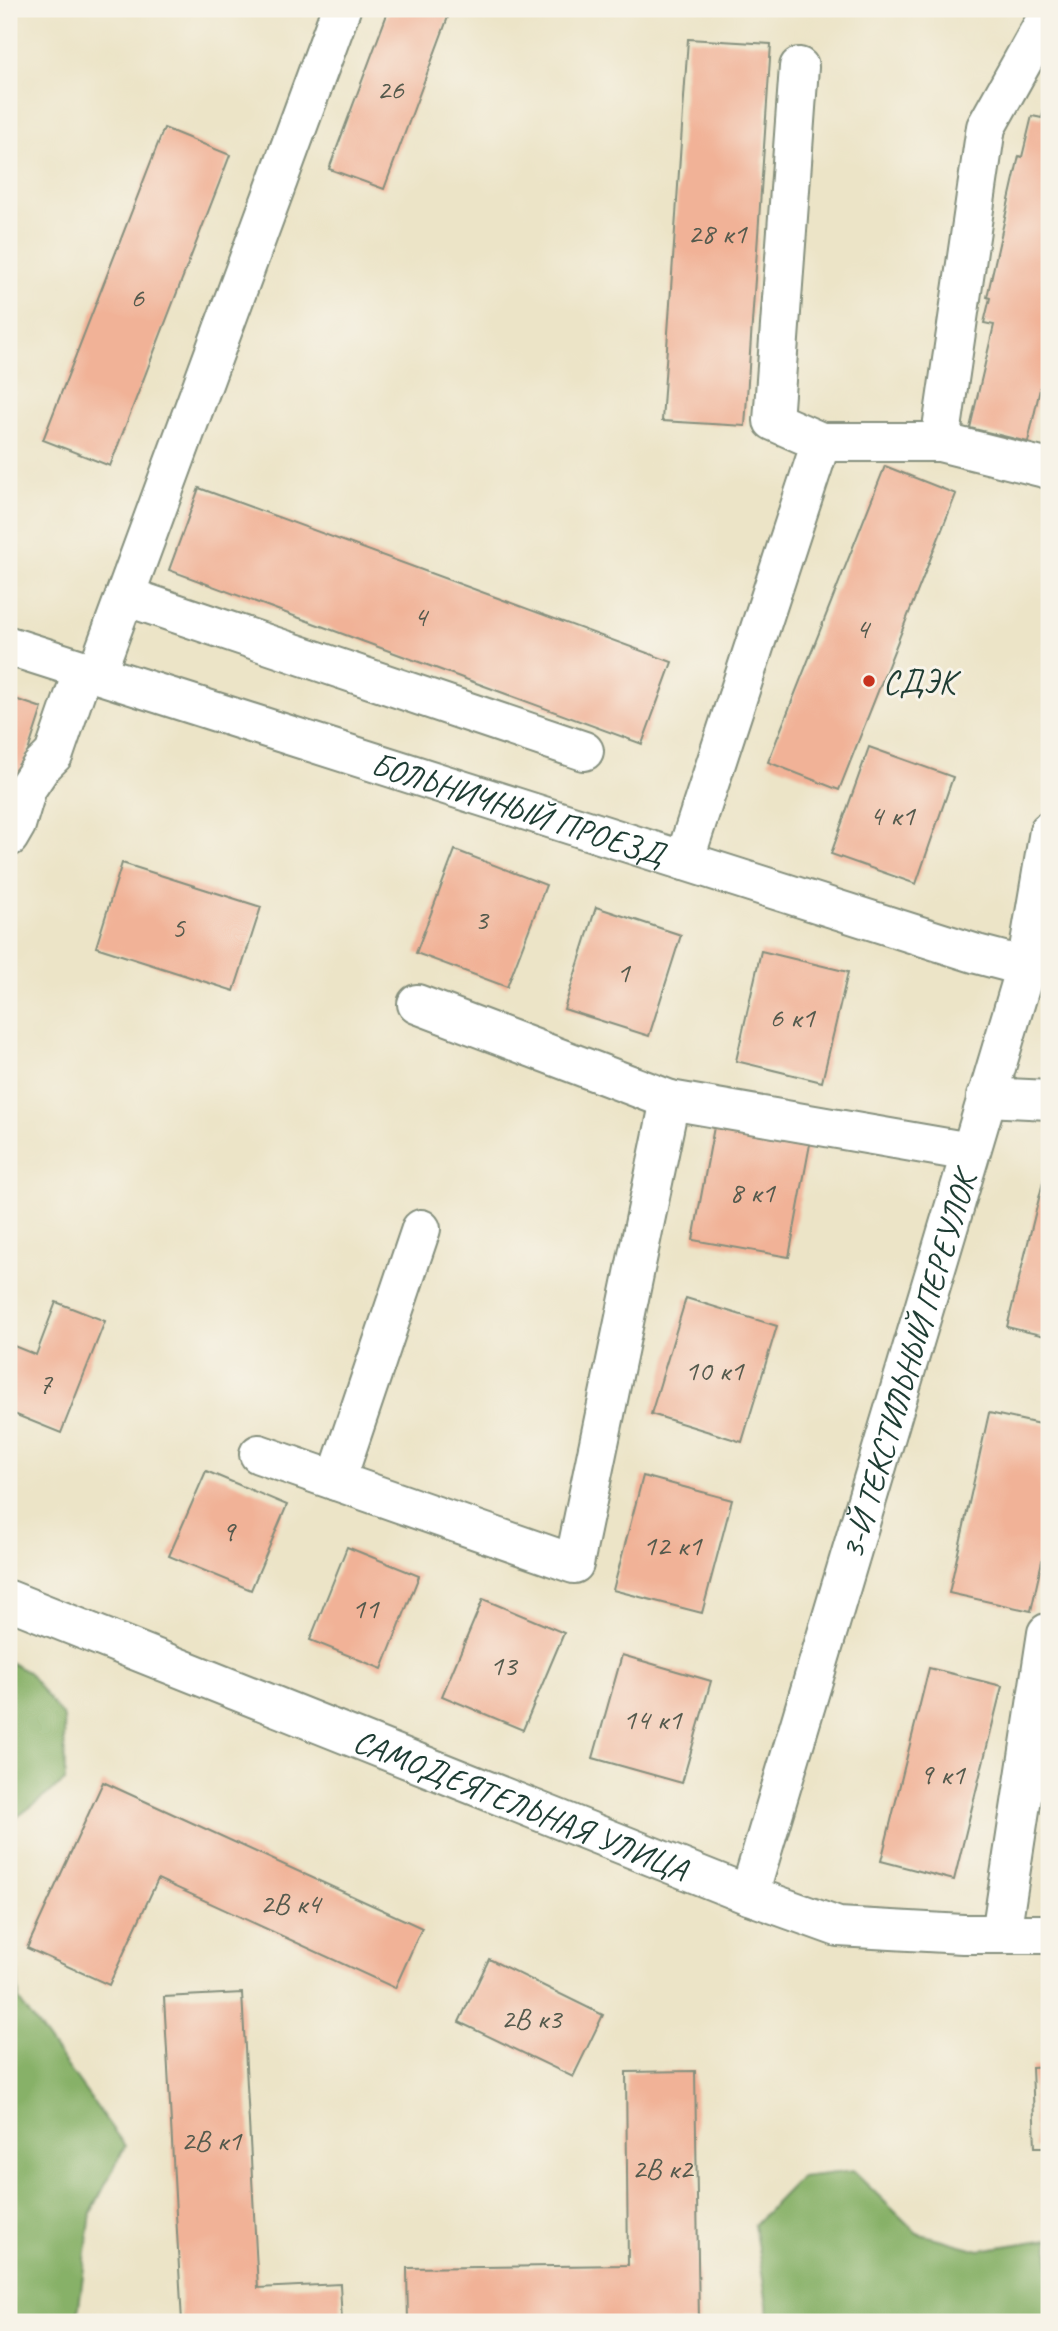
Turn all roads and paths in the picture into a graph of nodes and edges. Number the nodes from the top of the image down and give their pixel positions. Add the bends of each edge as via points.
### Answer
1 (341, 9) edge
2 (1049, 15) edge
3 (799, 67) dead end
4 (821, 442) junction
5 (940, 442) junction
6 (1049, 469) edge
7 (125, 596) junction
8 (9, 646) edge
9 (90, 672) junction
10 (584, 751) dead end
11 (1049, 831) edge
12 (9, 837) edge
13 (684, 862) junction
14 (1026, 967) junction
15 (417, 1004) dead end
16 (986, 1097) junction
17 (670, 1100) junction
18 (1049, 1100) edge
19 (970, 1152) junction
20 (421, 1229) dead end
21 (259, 1454) dead end
22 (336, 1481) junction
23 (9, 1600) edge
24 (1048, 1628) edge
25 (749, 1895) junction
26 (1001, 1934) junction
27 (1049, 1934) edge

1 - 7 street
2 - 5 street via 986,127
3 - 4 street via 773,421
4 - 5 street
4 - 13 street
5 - 6 street
7 - 9 street
7 - 10 street
8 - 9 street, БОЛЬНИЧНЫЙ ПРОЕЗД
9 - 12 street via 54,754 27,788
9 - 13 street, БОЛЬНИЧНЫЙ ПРОЕЗД
11 - 14 street, 3-Й ТЕКСТИЛЬНЫЙ ПЕРЕУЛОК
13 - 14 street, БОЛЬНИЧНЫЙ ПРОЕЗД
14 - 16 street, 3-Й ТЕКСТИЛЬНЫЙ ПЕРЕУЛОК
15 - 17 street
16 - 18 street
16 - 19 street, 3-Й ТЕКСТИЛЬНЫЙ ПЕРЕУЛОК
17 - 19 street
17 - 22 street via 574,1564
19 - 25 street, 3-Й ТЕКСТИЛЬНЫЙ ПЕРЕУЛОК
20 - 22 street
21 - 22 street
23 - 25 street, САМОДЕЯТЕЛЬНАЯ УЛИЦА
24 - 26 street
25 - 26 street, САМОДЕЯТЕЛЬНАЯ УЛИЦА via 838,1927
26 - 27 street, САМОДЕЯТЕЛЬНАЯ УЛИЦА

